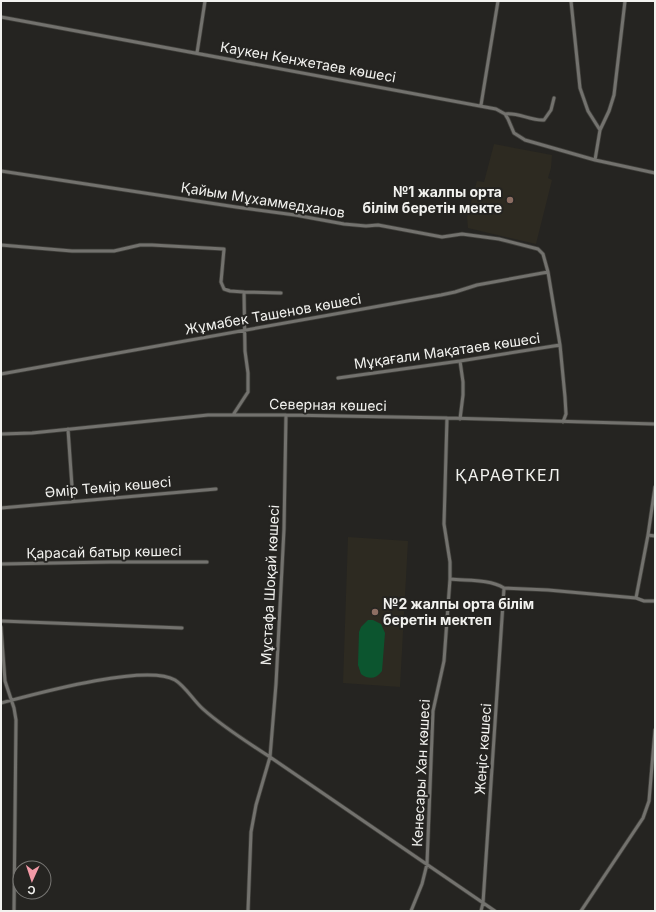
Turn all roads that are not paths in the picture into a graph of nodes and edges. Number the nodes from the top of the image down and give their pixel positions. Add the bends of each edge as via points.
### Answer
1 (205, 1) edge
2 (498, 1) edge
3 (571, 1) edge
4 (626, 1) edge
5 (1, 17) edge
6 (197, 53) junction
7 (554, 98) dead end
8 (481, 106) junction
9 (505, 114) junction
10 (600, 130) junction
11 (595, 160) junction
12 (1, 171) edge
13 (655, 172) edge
14 (1, 245) edge
15 (548, 272) junction
16 (244, 292) junction
17 (281, 293) dead end
18 (245, 330) junction
19 (560, 345) junction
20 (460, 361) junction
21 (1, 374) edge
22 (338, 378) dead end
23 (232, 415) junction
24 (286, 415) junction
25 (447, 418) junction
26 (460, 419) junction
27 (563, 422) junction
28 (655, 424) edge
29 (68, 429) junction
30 (1, 434) edge
31 (655, 487) edge
32 (216, 489) dead end
33 (73, 501) junction
34 (1, 508) edge
35 (648, 535) junction
36 (655, 536) edge
37 (207, 562) dead end
38 (1, 564) edge
39 (450, 579) junction
40 (504, 588) junction
41 (636, 598) junction
42 (655, 600) edge
43 (1, 621) edge
44 (1, 627) edge
45 (182, 628) dead end
46 (11, 700) junction
47 (1, 703) edge
48 (655, 730) edge
49 (270, 757) junction
50 (427, 864) junction
51 (483, 903) junction
52 (14, 911) edge
53 (248, 911) edge
54 (411, 911) edge
55 (481, 911) edge
56 (495, 911) edge
57 (581, 911) edge

1 - 6 street
2 - 8 street
3 - 10 street via 580,88 588,111
4 - 10 street via 614,95
5 - 6 street, Каукен Кенжетаев көшесі
6 - 8 street, Каукен Кенжетаев көшесі
7 - 9 street, Каукен Кенжетаев көшесі via 551,110 544,120
8 - 9 street, Каукен Кенжетаев көшесі
9 - 11 street via 514,133 525,140
10 - 11 street
11 - 13 street
12 - 15 street, Қайым Мұхаммедханов via 344,224 378,225 442,237 462,234 499,239 538,250 543,254
14 - 16 street via 72,252 114,251 146,245 224,249 221,282 224,289
15 - 18 street, Жұмабек Ташенов көшесі via 477,285 441,295
15 - 19 street
16 - 17 street
16 - 18 street
18 - 21 street, Жұмабек Ташенов көшесі
18 - 23 street via 248,392
19 - 20 street, Мұқағали Мақатаев көшесі
19 - 27 street via 566,414
20 - 22 street, Мұқағали Мақатаев көшесі
20 - 26 street via 463,389
23 - 24 street, Северная көшесі
23 - 29 street, Северная көшесі via 208,415
24 - 25 street, Северная көшесі
24 - 49 street, Мұстафа Шоқай көшесі via 284,529
25 - 26 street, Северная көшесі
25 - 39 street, Кенесары Хан көшесі via 444,524
26 - 27 street, Северная көшесі
27 - 28 street, Северная көшесі
29 - 30 street, Северная көшесі
29 - 33 street
31 - 35 street
32 - 33 street, Әмір Темір көшесі
33 - 34 street, Әмір Темір көшесі
35 - 36 street
35 - 41 street
37 - 38 street, Қарасай батыр көшесі
39 - 40 street via 491,583
39 - 50 street, Кенесары Хан көшесі via 444,661 433,711
40 - 41 street
40 - 51 street, Жеңіс көшесі
41 - 42 street via 644,601
43 - 45 street
44 - 46 street via 5,681
46 - 47 street
46 - 49 street via 85,682 125,676 168,677 176,681 202,708
46 - 52 street via 16,720
48 - 57 street via 649,801 643,818
49 - 50 street
49 - 53 street, Мұстафа Шоқай көшесі via 256,805 252,832
50 - 51 street
50 - 54 street, Кенесары Хан көшесі
51 - 55 street, Жеңіс көшесі
51 - 56 street

